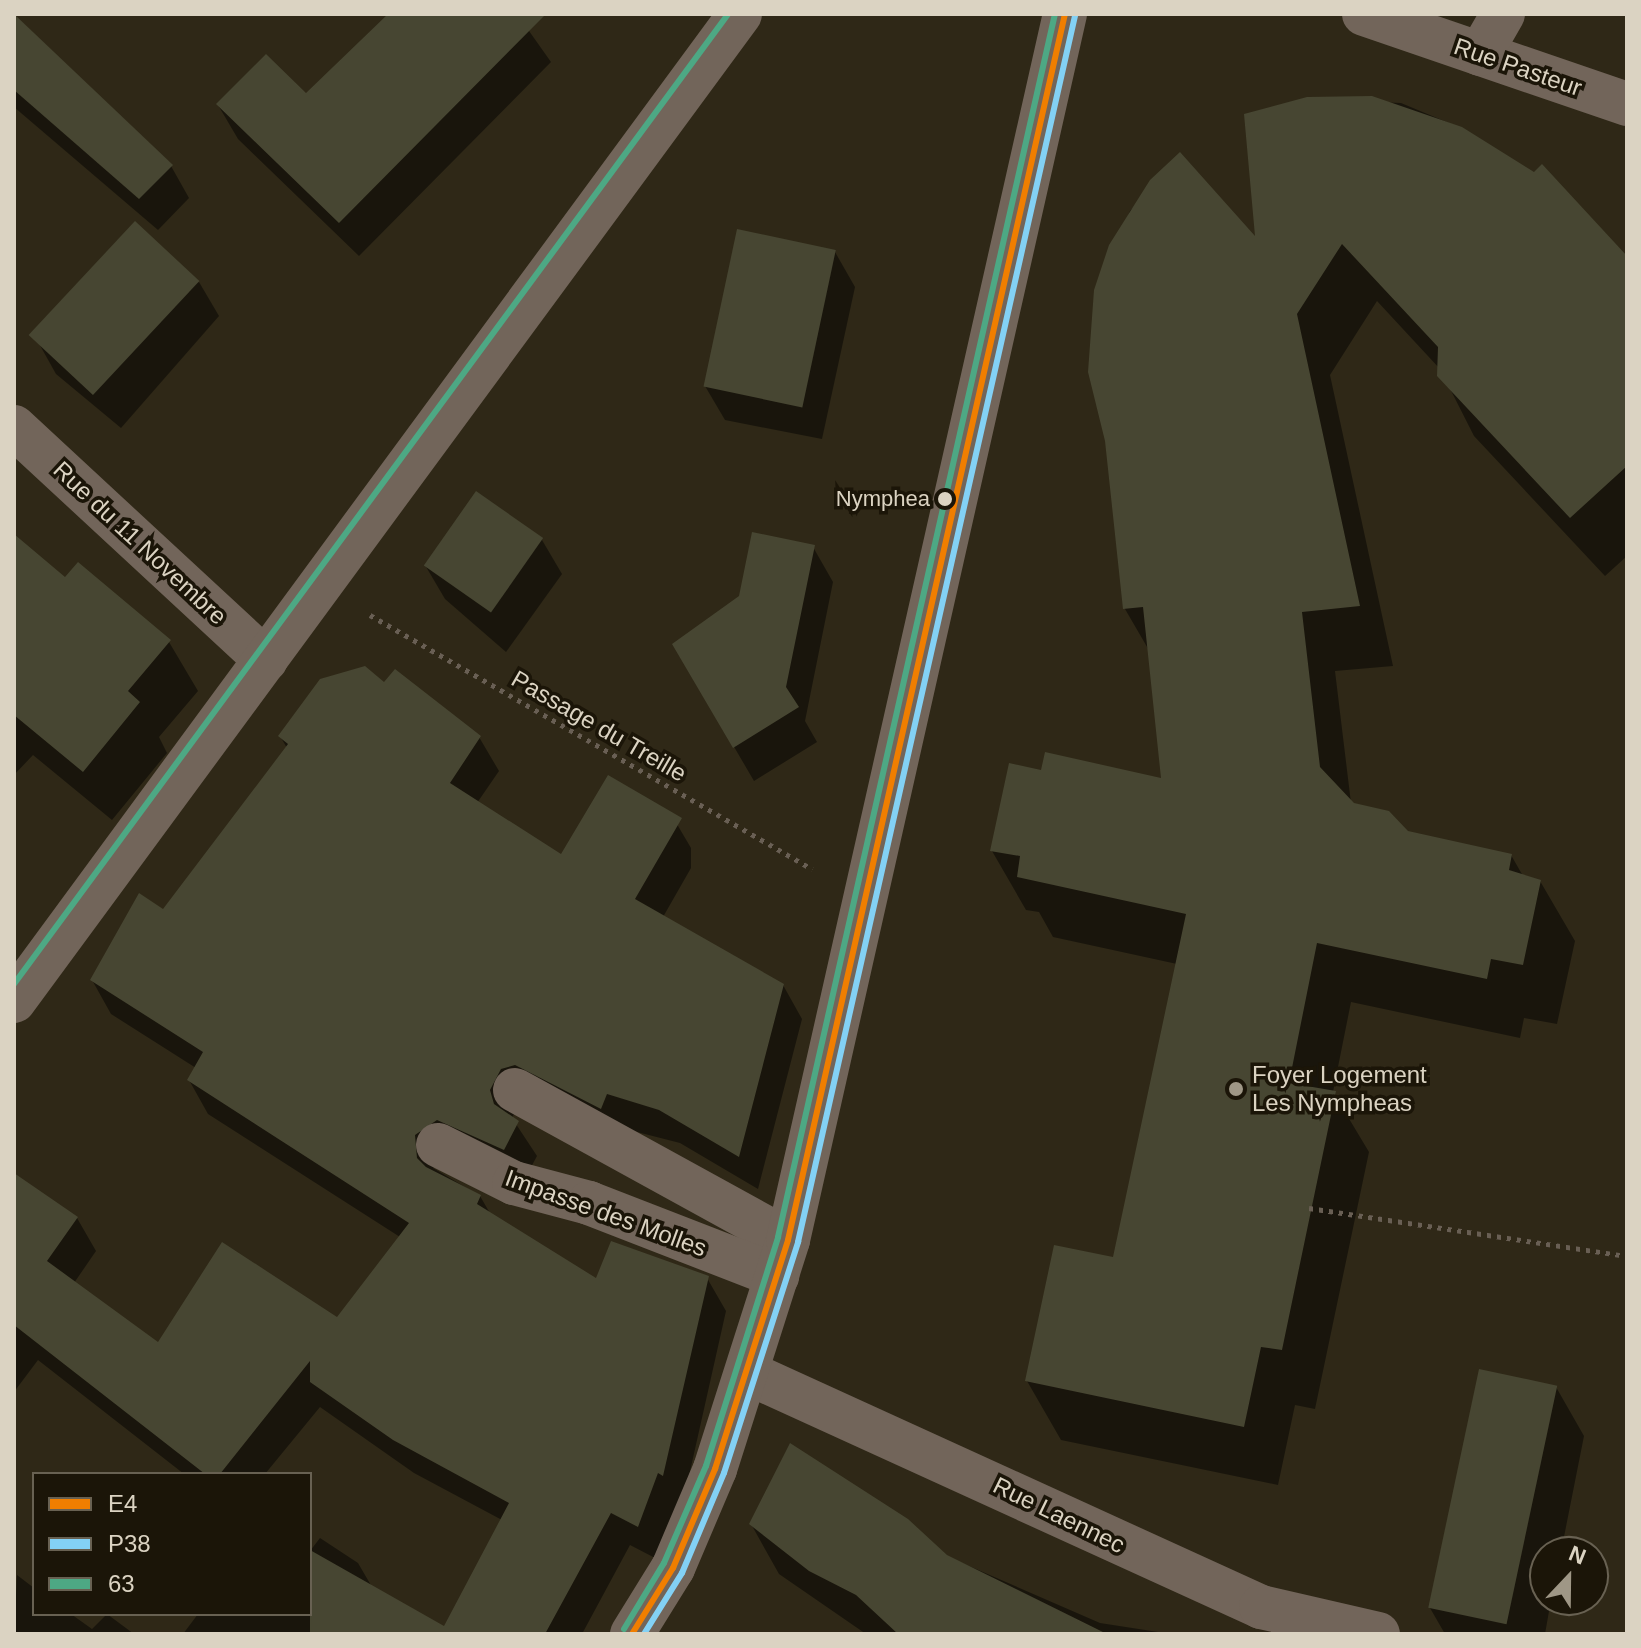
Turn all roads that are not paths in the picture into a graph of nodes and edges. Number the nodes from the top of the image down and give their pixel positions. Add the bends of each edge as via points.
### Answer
1 (740, 14) edge
2 (1065, 14) edge
3 (1364, 14) edge
4 (1503, 14) edge
5 (1480, 54) junction
6 (1627, 104) edge
7 (14, 427) edge
8 (266, 660) junction
9 (14, 1001) edge
10 (515, 1090) dead end
11 (438, 1145) dead end
12 (782, 1258) junction
13 (748, 1373) junction
14 (632, 1634) edge
15 (1378, 1634) edge

1 - 8 street
2 - 12 street
3 - 5 street, Rue Pasteur
4 - 5 street
5 - 6 street, Rue Pasteur
7 - 8 street, Rue du 11 Novembre
8 - 9 street
10 - 12 street
11 - 12 street, Impasse des Molles via 514,1183
12 - 13 street
13 - 14 street via 673,1568
13 - 15 street, Rue Laennec via 1261,1607

